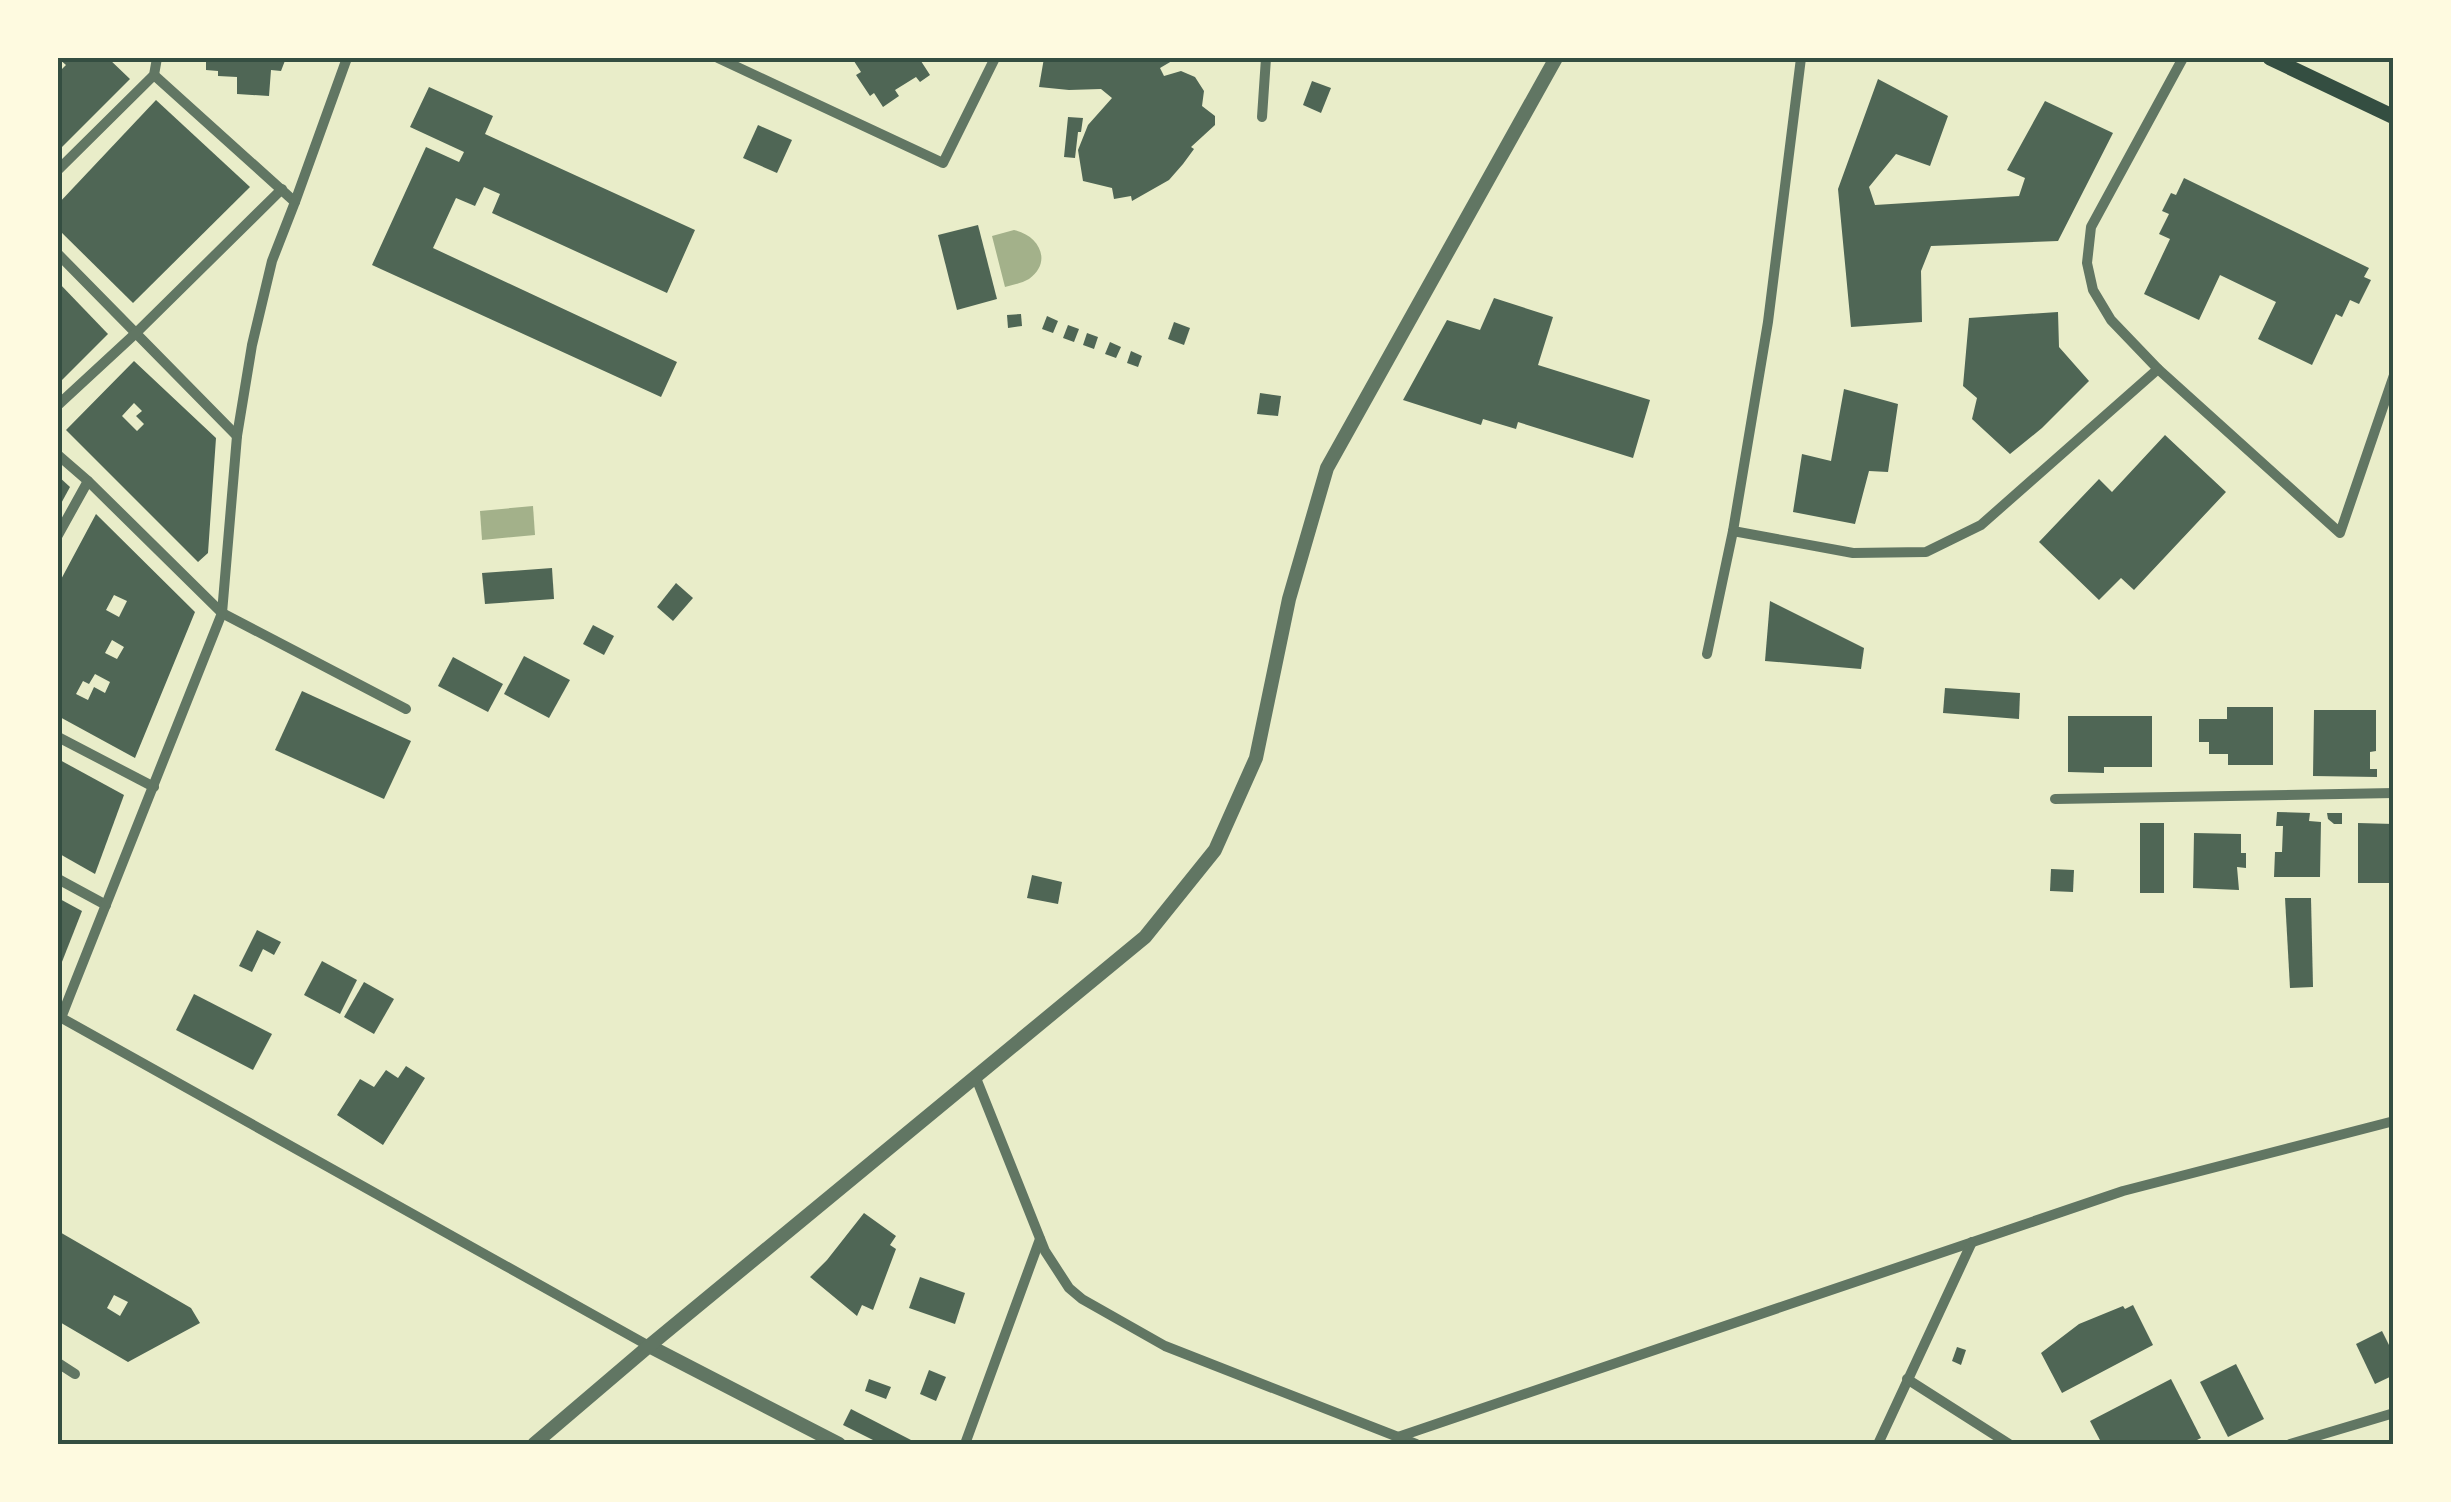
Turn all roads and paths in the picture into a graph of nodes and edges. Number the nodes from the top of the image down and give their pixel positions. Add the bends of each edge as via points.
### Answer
1 (157, 58) edge
2 (347, 58) edge
3 (718, 58) edge
4 (995, 58) edge
5 (1266, 58) edge
6 (1556, 58) edge
7 (1800, 58) edge
8 (2182, 58) edge
9 (2270, 58) edge
10 (154, 75) junction
11 (1262, 117) dead end
12 (2394, 117) edge
13 (58, 170) edge
14 (282, 189) junction
15 (296, 202) junction
16 (58, 254) edge
17 (136, 332) junction
18 (2158, 369) junction
19 (2394, 375) edge
20 (58, 405) edge
21 (237, 436) junction
22 (58, 456) edge
23 (88, 481) junction
24 (1733, 531) junction
25 (58, 535) edge
26 (222, 613) junction
27 (1707, 654) dead end
28 (406, 708) dead end
29 (58, 736) edge
30 (154, 787) junction
31 (2394, 792) edge
32 (2055, 799) dead end
33 (58, 879) edge
34 (106, 905) junction
35 (59, 1018) edge
36 (976, 1078) junction
37 (2394, 1120) edge
38 (1040, 1239) junction
39 (1972, 1242) junction
40 (649, 1346) junction
41 (58, 1363) edge
42 (76, 1374) dead end
43 (1906, 1379) junction
44 (2394, 1413) edge
45 (1398, 1438) junction
46 (534, 1444) edge
47 (839, 1444) edge
48 (965, 1444) edge
49 (1416, 1444) edge
50 (1878, 1444) edge
51 (2009, 1444) edge
52 (2290, 1444) edge

1 - 10 street
2 - 15 street
3 - 4 street via 943,163
5 - 11 street
6 - 36 street via 1327,468 1288,599 1256,758 1215,850 1145,937
7 - 24 street via 1778,252
8 - 18 street via 2091,227 2086,264 2110,320
9 - 12 main road
10 - 13 street
10 - 14 street
14 - 15 street
14 - 17 street
15 - 21 street via 272,261
16 - 17 street
17 - 20 street
17 - 21 street
18 - 19 street via 2340,533
18 - 24 street via 1981,524 1926,552 1854,553
21 - 26 street
22 - 23 street
23 - 25 street
23 - 26 street
24 - 27 street
26 - 28 street
26 - 30 street
29 - 30 street
30 - 34 street
31 - 32 street
33 - 34 street
34 - 35 street
35 - 40 street
36 - 38 street
36 - 40 street
37 - 39 street via 2123,1191
38 - 45 street via 1082,1300 1165,1346
38 - 48 street
39 - 43 street
39 - 45 street
40 - 46 street
40 - 47 street
41 - 42 street
43 - 50 street
43 - 51 street
44 - 52 street
45 - 49 street

